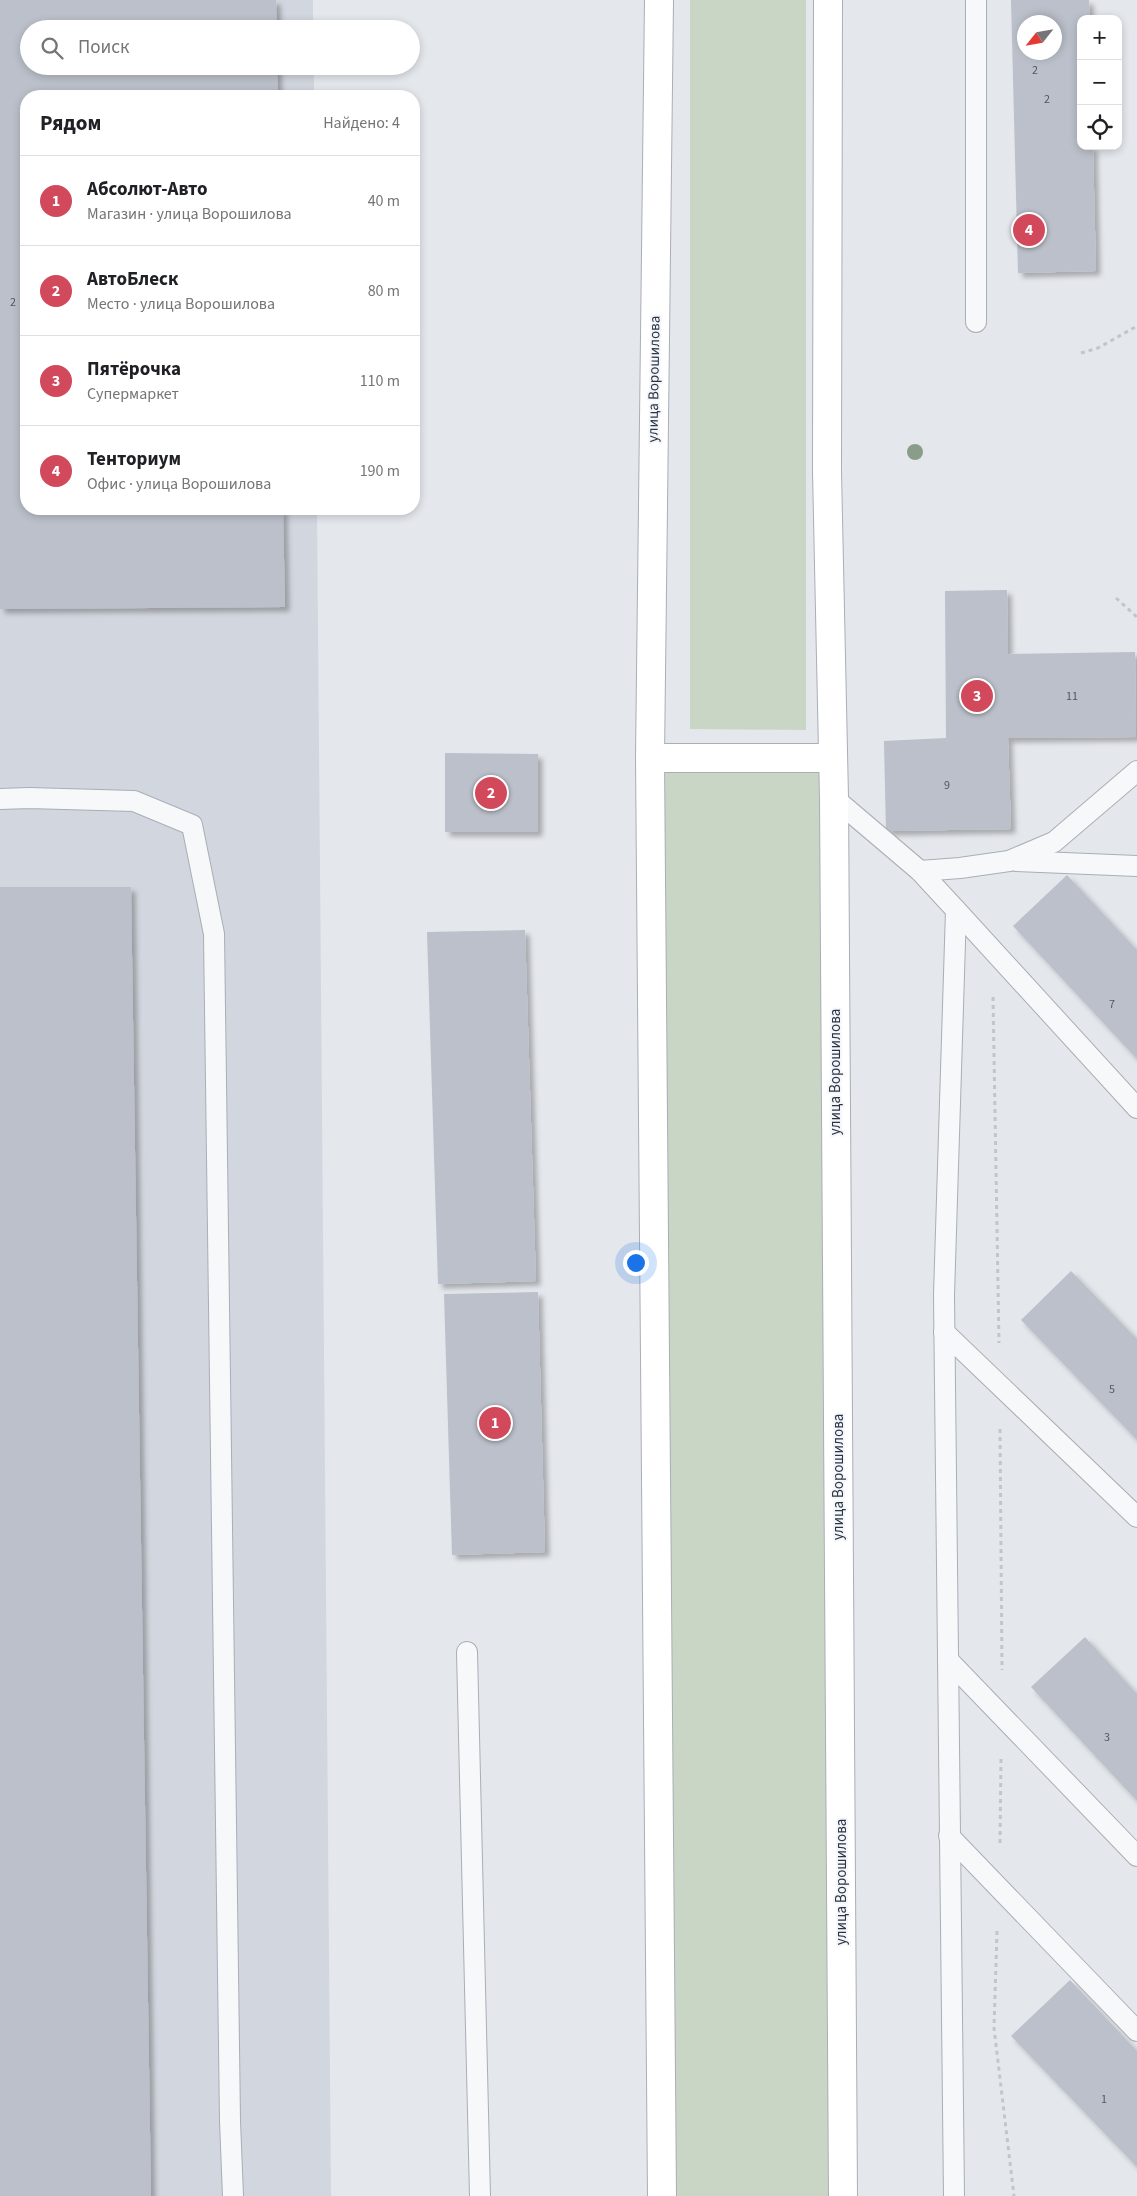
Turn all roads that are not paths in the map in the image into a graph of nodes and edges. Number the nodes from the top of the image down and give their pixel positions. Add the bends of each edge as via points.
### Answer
1 (660, 0) edge
2 (828, 0) edge
3 (976, 0) edge
4 (976, 322) dead end
5 (650, 758) junction
6 (832, 758) junction
7 (1137, 771) edge
8 (834, 798) junction
9 (0, 799) edge
10 (1010, 861) junction
11 (1137, 866) edge
12 (920, 871) junction
13 (956, 910) junction
14 (1137, 1108) edge
15 (944, 1332) junction
16 (1137, 1517) edge
17 (467, 1652) dead end
18 (948, 1660) junction
19 (949, 1836) junction
20 (1137, 1856) edge
21 (1137, 2031) edge
22 (233, 2196) edge
23 (480, 2196) edge
24 (662, 2196) edge
25 (843, 2196) edge
26 (954, 2196) edge

1 - 5 main road, улица Ворошилова
2 - 6 main road, улица Ворошилова via 827,461
3 - 4 lane
5 - 6 main road
5 - 24 main road, улица Ворошилова
6 - 8 main road, улица Ворошилова
7 - 10 lane via 1054,842
8 - 12 lane
8 - 25 main road, улица Ворошилова
9 - 22 lane via 134,801 192,825 214,934
10 - 11 lane
10 - 12 lane
12 - 13 lane
13 - 14 lane
13 - 15 lane
15 - 16 lane
15 - 18 lane
17 - 23 lane
18 - 19 lane
18 - 20 lane
19 - 21 lane
19 - 26 lane

